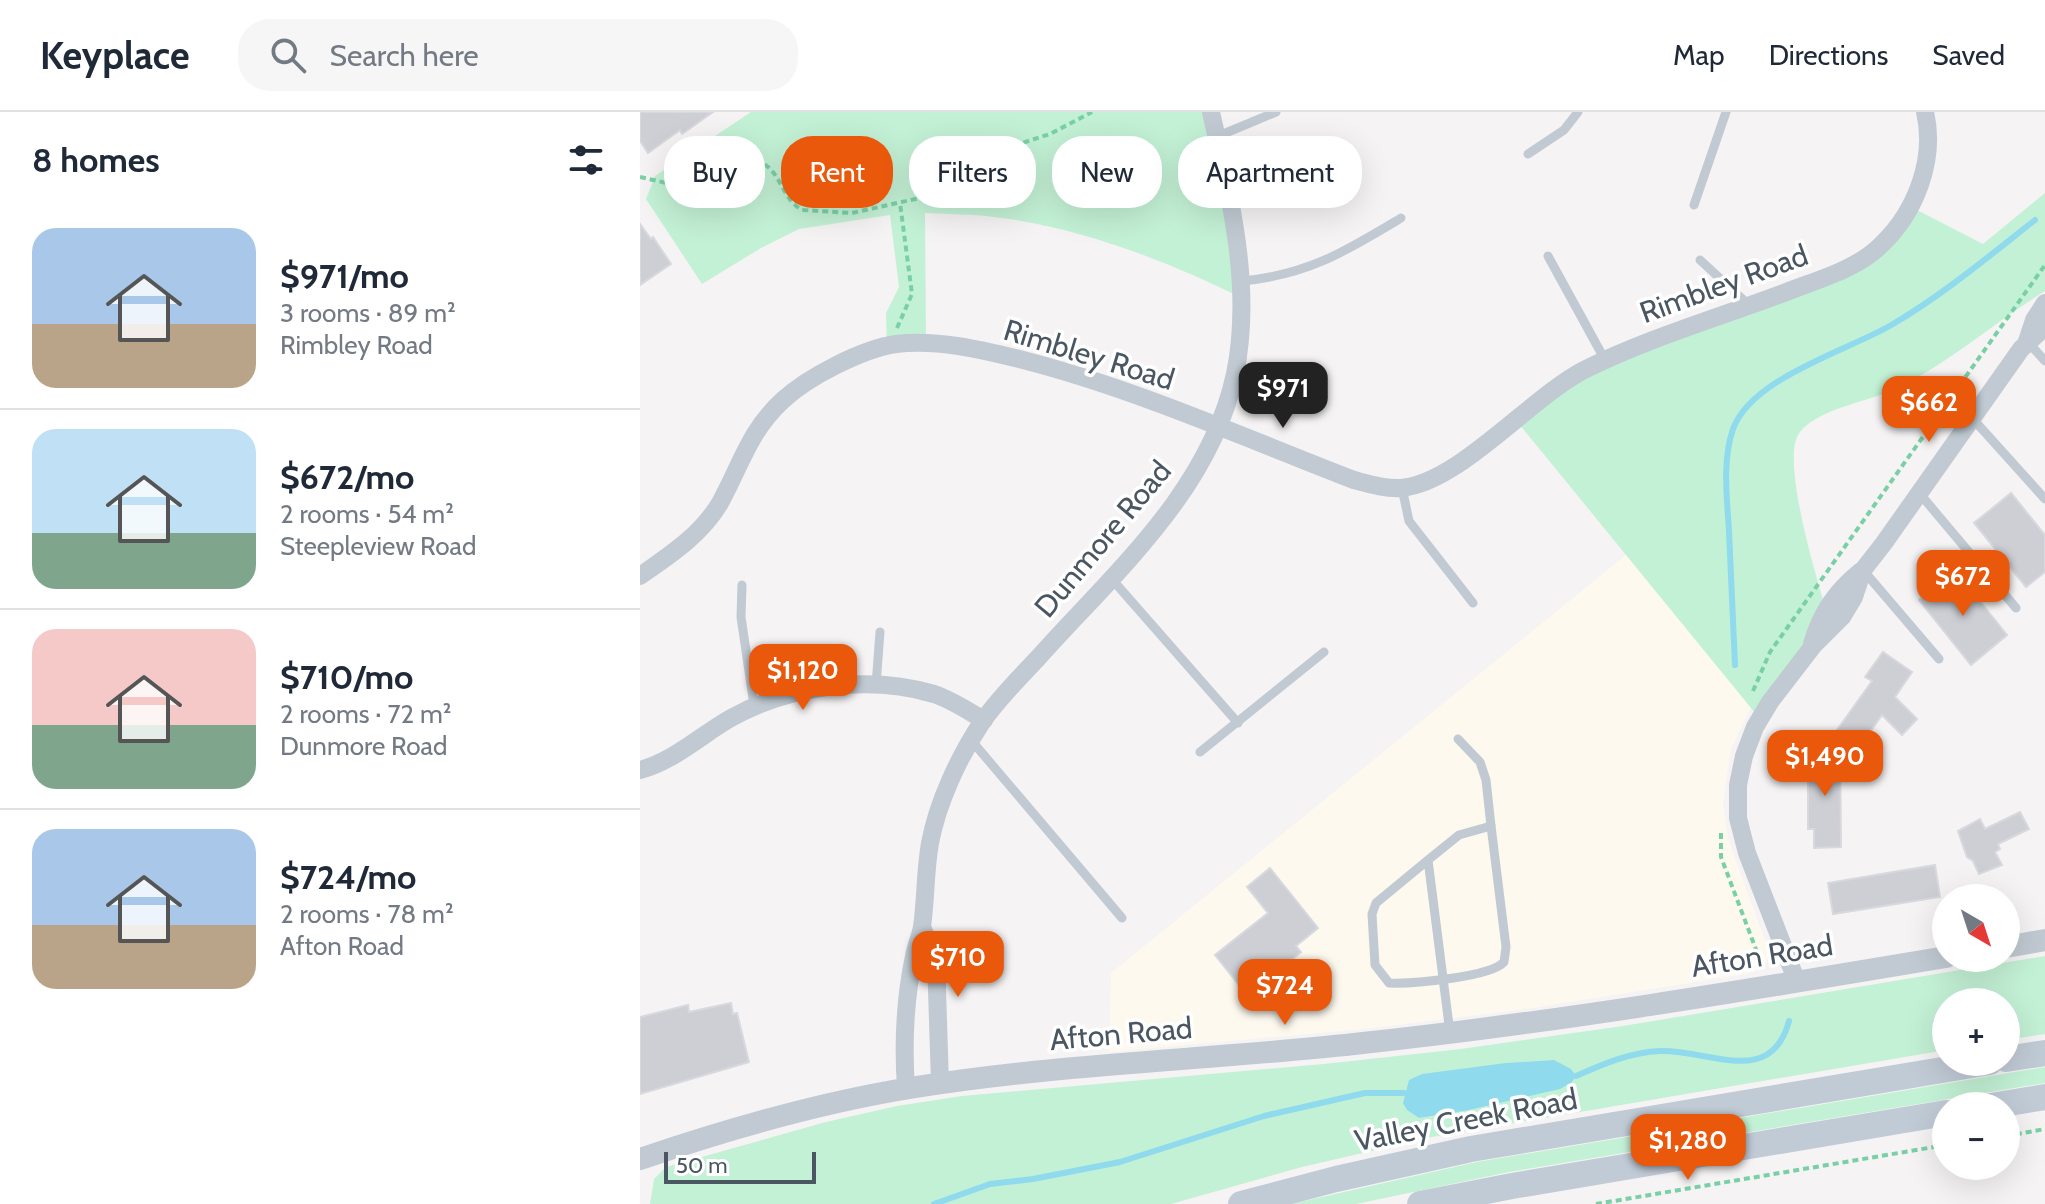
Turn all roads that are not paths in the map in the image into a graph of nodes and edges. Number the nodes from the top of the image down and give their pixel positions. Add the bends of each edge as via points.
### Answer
1 (1211, 112) edge
2 (1276, 112) edge
3 (1578, 112) edge
4 (1726, 112) edge
5 (1925, 112) edge
6 (1216, 136) edge
7 (1218, 136) edge
8 (1528, 154) dead end
9 (1694, 205) dead end
10 (1231, 208) edge
11 (1401, 218) dead end
12 (1548, 256) dead end
13 (1700, 260) dead end
14 (1242, 281) junction
15 (2045, 303) edge
16 (1750, 306) junction
17 (2045, 327) edge
18 (2027, 341) junction
19 (1605, 360) junction
20 (2045, 361) edge
21 (1973, 419) junction
22 (1217, 427) junction
23 (1402, 488) junction
24 (1920, 494) junction
25 (2045, 499) edge
26 (1863, 570) junction
27 (640, 576) edge
28 (1110, 577) junction
29 (742, 585) dead end
30 (1473, 603) dead end
31 (2016, 608) dead end
32 (880, 632) dead end
33 (1324, 652) dead end
34 (1939, 659) dead end
35 (876, 685) junction
36 (754, 705) junction
37 (984, 720) junction
38 (1238, 723) junction
39 (1458, 739) dead end
40 (971, 740) junction
41 (1200, 752) dead end
42 (640, 770) edge
43 (1491, 826) junction
44 (1428, 860) junction
45 (1122, 918) dead end
46 (922, 927) junction
47 (2045, 940) edge
48 (2020, 944) edge
49 (1932, 959) edge
50 (1444, 979) junction
51 (1797, 982) junction
52 (1450, 1033) junction
53 (2045, 1053) edge
54 (2020, 1057) edge
55 (1932, 1072) edge
56 (940, 1083) junction
57 (906, 1088) junction
58 (2045, 1097) edge
59 (2020, 1101) edge
60 (1932, 1115) edge
61 (640, 1159) edge
62 (1241, 1204) edge
63 (1420, 1204) edge

1 - 6 street, Dunmore Road
2 - 7 lane
3 - 8 lane via 1564,130
4 - 9 lane
5 - 16 street, Rimbley Road via 1928,143 1920,186 1881,246 1838,272
10 - 14 street, Dunmore Road
11 - 14 lane via 1302,271
12 - 19 lane
13 - 16 lane
14 - 22 street, Dunmore Road via 1240,342
15 - 18 street
16 - 19 street, Rimbley Road
17 - 18 street
18 - 20 lane
18 - 21 street
19 - 23 street, Rimbley Road via 1558,387 1454,467
21 - 24 street
21 - 25 lane
22 - 23 street, Rimbley Road via 1354,480
22 - 27 street, Rimbley Road via 1048,367 952,346 897,344 832,368 782,401 742,453 701,529
22 - 28 street, Dunmore Road via 1191,483
23 - 30 lane via 1409,521
24 - 26 street
24 - 31 lane
26 - 34 lane
26 - 51 street via 1850,605 1777,692 1755,727 1738,785 1738,818 1747,853
28 - 37 street, Dunmore Road
28 - 38 lane
29 - 36 lane via 741,617
32 - 35 lane
33 - 38 lane
35 - 36 street via 803,690
35 - 37 street via 936,695
36 - 42 street via 671,757
37 - 40 street, Dunmore Road
38 - 41 lane
39 - 43 lane via 1480,762
40 - 45 lane
40 - 46 street, Dunmore Road via 930,840
43 - 44 lane via 1459,835
43 - 50 lane via 1507,955 1493,971
44 - 50 lane
44 - 50 lane via 1376,903 1375,965 1389,983
46 - 56 street, Dunmore Road via 936,959
46 - 57 street, Dunmore Road via 907,1009
47 - 48 street
49 - 51 street, Afton Road
50 - 52 lane
51 - 52 street, Afton Road
52 - 56 street, Afton Road
53 - 54 main road
55 - 62 main road, Valley Creek Road via 1456,1152
56 - 57 street, Afton Road
57 - 61 street, Afton Road via 765,1119
58 - 59 main road
60 - 63 main road

